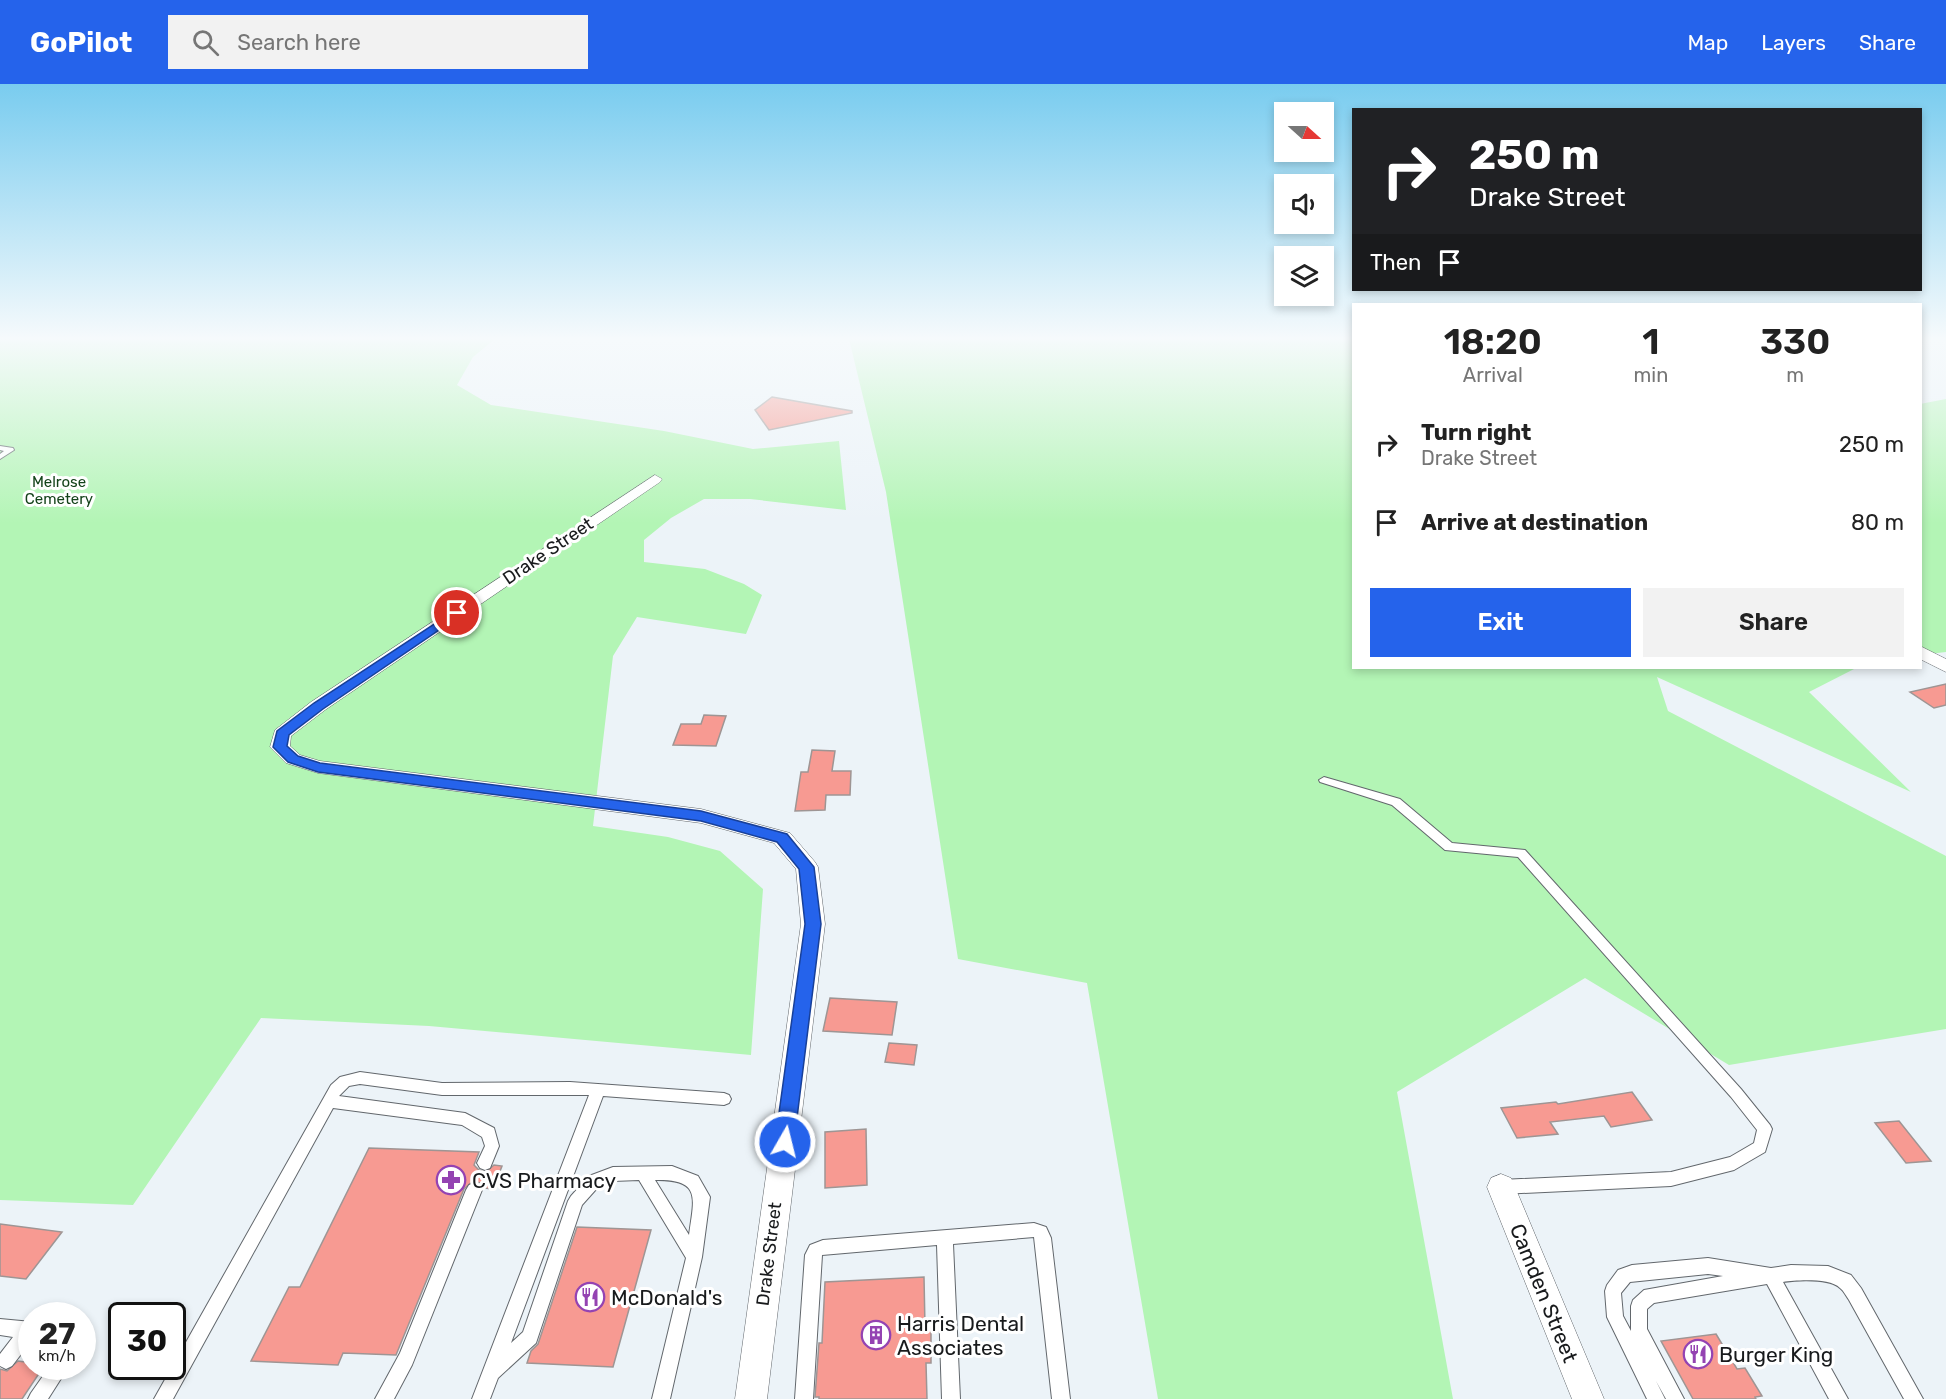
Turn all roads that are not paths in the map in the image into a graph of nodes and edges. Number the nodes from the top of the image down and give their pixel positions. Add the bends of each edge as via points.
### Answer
1 (0, 448) edge
2 (0, 457) edge
3 (655, 479) dead end
4 (1922, 652) edge
5 (1946, 667) edge
6 (1324, 780) dead end
7 (598, 1090) junction
8 (724, 1099) dead end
9 (329, 1101) junction
10 (485, 1163) dead end
11 (643, 1174) junction
12 (1501, 1187) joint
13 (474, 1190) dead end
14 (945, 1238) junction
15 (694, 1257) junction
16 (1771, 1276) junction
17 (0, 1327) edge
18 (18, 1329) edge
19 (18, 1345) edge
20 (6, 1360) dead end
21 (490, 1374) junction
22 (51, 1380) edge
23 (37, 1399) edge
24 (163, 1399) edge
25 (384, 1399) edge
26 (481, 1399) edge
27 (661, 1399) edge
28 (751, 1399) edge
29 (804, 1399) edge
30 (951, 1399) edge
31 (1061, 1399) edge
32 (1588, 1399) edge
33 (1656, 1399) edge
34 (1675, 1399) edge
35 (1839, 1399) edge
36 (1914, 1399) edge

1 - 2 lane via 10,450
3 - 28 street, Drake Street via 318,706 282,734 280,747 293,759 318,767 701,816 782,838 807,867 813,924
4 - 5 street
6 - 12 lane via 1396,802 1449,847 1521,853 1765,1129 1760,1147 1734,1163 1671,1179
7 - 8 lane
7 - 9 lane via 442,1089 360,1078 340,1084
7 - 21 lane
9 - 10 lane via 465,1119 489,1133 492,1146
9 - 24 lane
11 - 15 lane
11 - 15 lane via 672,1173 693,1180 702,1197
11 - 21 lane via 613,1174 594,1181 576,1201 530,1337
12 - 32 street, Camden Street
13 - 25 lane via 406,1359
14 - 29 lane via 816,1250
14 - 30 lane
14 - 31 lane via 1040,1232
15 - 27 lane
16 - 33 lane via 1708,1266 1624,1276 1613,1291 1615,1317
16 - 34 lane via 1650,1296 1639,1306 1639,1330
16 - 35 lane
16 - 36 lane via 1828,1274 1845,1281
17 - 18 lane
19 - 20 lane
21 - 26 lane
22 - 23 lane

